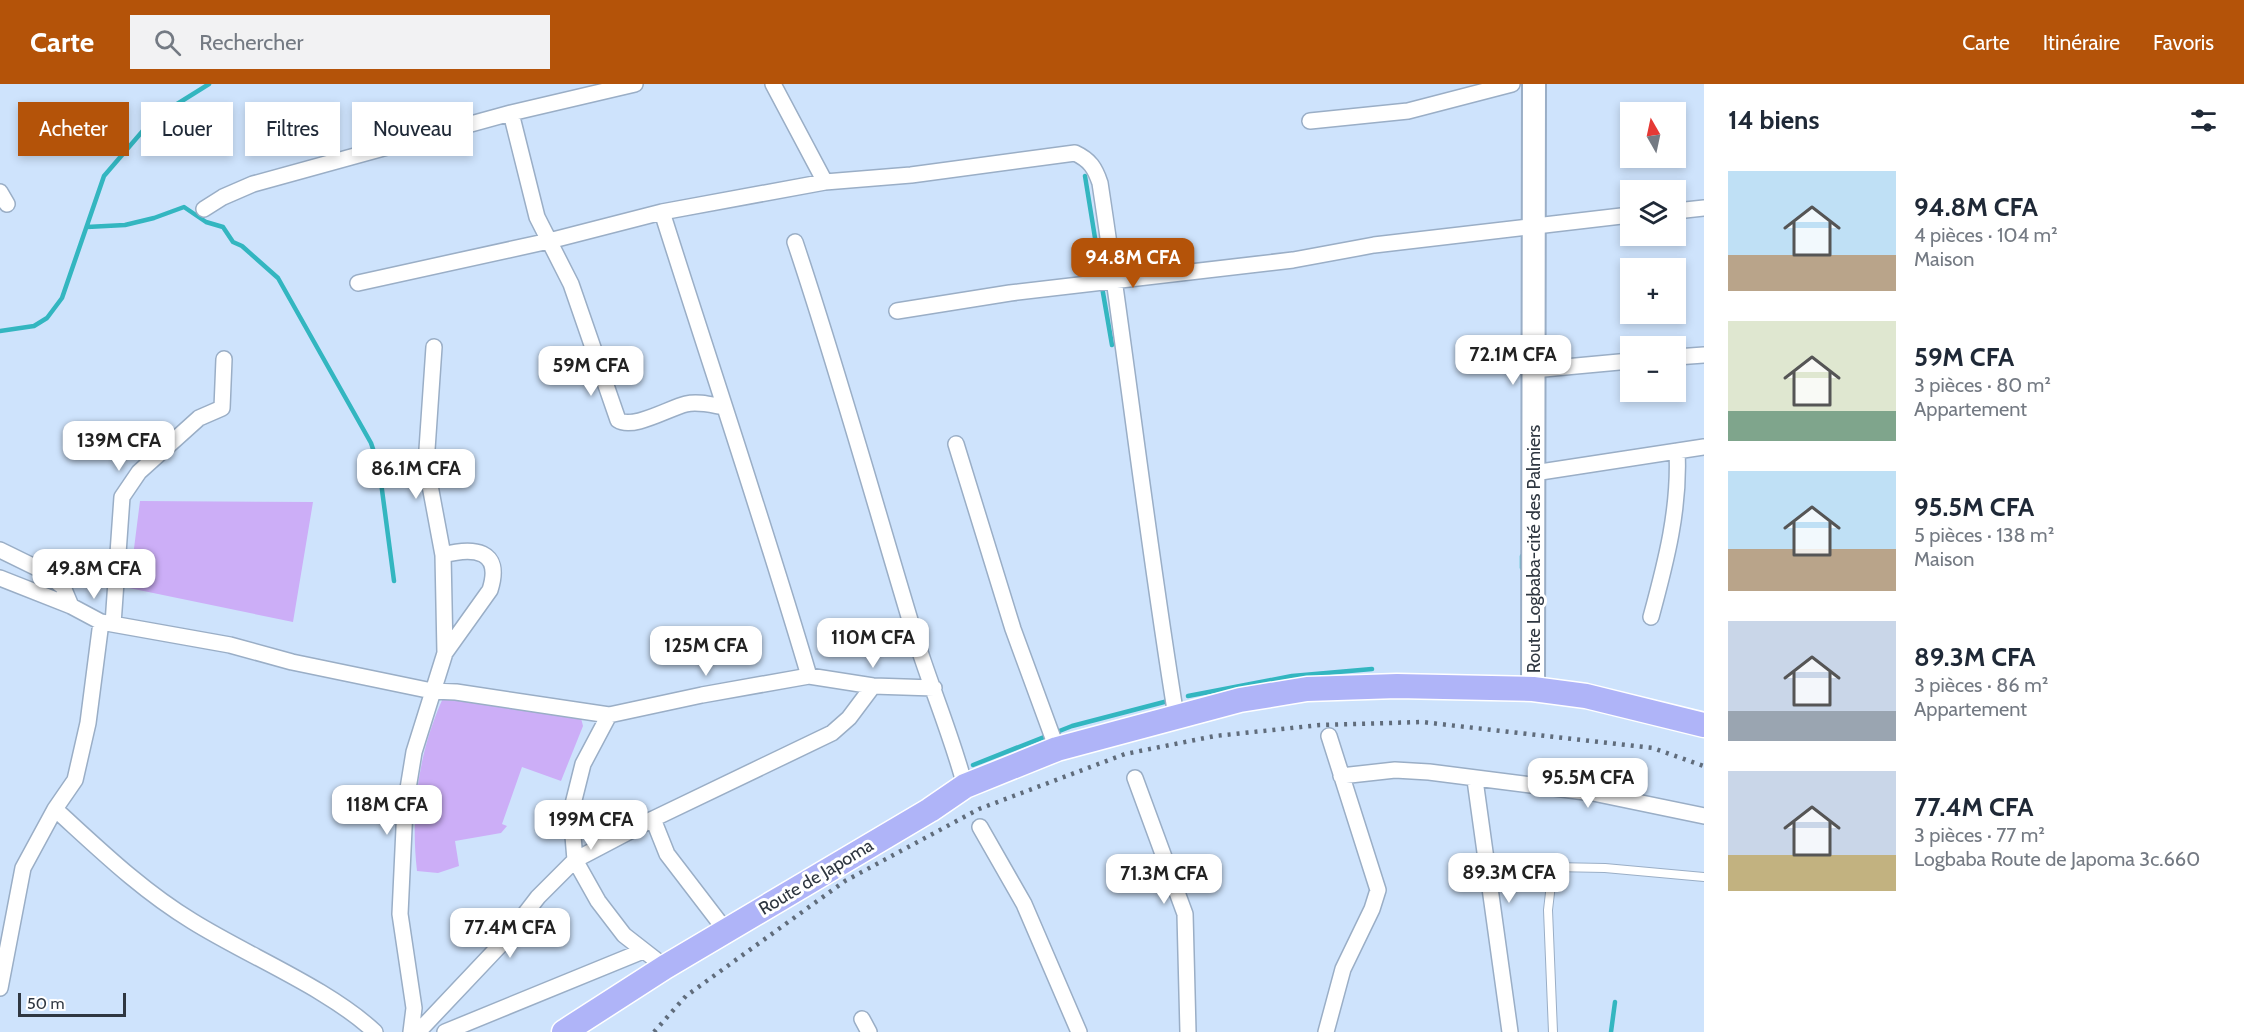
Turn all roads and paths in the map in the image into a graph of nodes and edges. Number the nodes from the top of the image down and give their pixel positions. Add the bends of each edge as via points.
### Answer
1 (772, 84) edge
2 (1512, 84) edge
3 (1534, 84) edge
4 (626, 85) edge
5 (511, 113) junction
6 (1310, 121) dead end
7 (825, 182) junction
8 (1704, 208) edge
9 (204, 209) dead end
10 (1686, 210) edge
11 (662, 212) junction
12 (1620, 217) edge
13 (1533, 226) junction
14 (549, 241) junction
15 (795, 242) dead end
16 (1115, 281) junction
17 (358, 283) dead end
18 (897, 311) dead end
19 (434, 347) dead end
20 (1704, 355) edge
21 (1686, 356) edge
22 (224, 359) dead end
23 (1620, 362) edge
24 (1533, 370) junction
25 (724, 407) junction
26 (956, 444) dead end
27 (1704, 447) edge
28 (1677, 451) junction
29 (1534, 472) junction
30 (0, 550) edge
31 (443, 555) junction
32 (0, 578) edge
33 (71, 606) junction
34 (1651, 617) dead end
35 (107, 623) junction
36 (446, 653) junction
37 (809, 676) junction
38 (873, 686) junction
39 (933, 688) junction
40 (1533, 689) junction
41 (432, 691) junction
42 (609, 715) junction
43 (1176, 716) junction
44 (1704, 725) edge
45 (1329, 736) dead end
46 (1057, 749) junction
47 (1341, 776) junction
48 (1136, 778) dead end
49 (1475, 780) junction
50 (965, 786) junction
51 (55, 809) junction
52 (1704, 816) edge
53 (653, 819) junction
54 (980, 827) dead end
55 (575, 860) junction
56 (1704, 877) edge
57 (726, 931) junction
58 (643, 951) junction
59 (665, 967) junction
60 (0, 988) edge
61 (375, 1032) edge
62 (411, 1032) edge
63 (418, 1032) edge
64 (445, 1032) edge
65 (564, 1032) edge
66 (1080, 1032) edge
67 (1188, 1032) edge
68 (1326, 1032) edge
69 (1510, 1032) edge
70 (1553, 1032) edge

1 - 7 street
2 - 6 street via 1408,111
3 - 13 main road, Route Logbaba-cité des Palmiers
4 - 5 street
5 - 9 street via 254,184
5 - 14 street via 537,218
7 - 11 street
7 - 16 street via 1075,153 1094,165 1101,183
8 - 10 street
11 - 14 street
11 - 25 street
12 - 13 street
13 - 16 street
13 - 24 main road, Route Logbaba-cité des Palmiers
14 - 17 street
14 - 25 street via 571,284 618,420 632,423 686,404
15 - 39 street
16 - 18 street
16 - 43 street
19 - 31 street via 426,464
20 - 21 street
22 - 35 street via 222,408 199,418 139,472 122,497
23 - 24 street
24 - 29 main road, Route Logbaba-cité des Palmiers
25 - 37 street via 761,514
26 - 46 street via 1013,629
27 - 28 street
28 - 29 street
28 - 34 street via 1679,486 1668,555
29 - 40 main road, Route Logbaba-cité des Palmiers
30 - 33 street via 45,572 63,587
31 - 36 street
31 - 36 street via 476,550 486,556 494,578 490,590
32 - 33 street
33 - 35 street
35 - 41 street via 230,645
35 - 51 street via 75,780
36 - 41 street
37 - 38 street
37 - 42 street
38 - 39 street
38 - 53 street via 832,733
39 - 50 street
40 - 43 main road, Route de Japoma via 1307,689
40 - 44 main road, Route de Japoma via 1586,696
41 - 42 street
41 - 62 street via 414,752 405,807 400,914 414,1008
42 - 55 street via 583,764 571,812
43 - 46 main road, Route de Japoma
45 - 47 street
46 - 50 main road, Route de Japoma
47 - 49 street via 1395,770
47 - 68 street via 1378,890 1343,969
48 - 67 street via 1185,914
49 - 52 street via 1593,793
49 - 69 street
50 - 57 main road, Route de Japoma
51 - 60 street via 23,868
51 - 61 street via 135,882 192,921 330,999
53 - 55 street
53 - 57 street via 667,855
54 - 66 street via 1024,904
55 - 58 street via 598,902 624,935
55 - 63 street
56 - 70 lane via 1553,867 1548,910
57 - 59 main road, Route de Japoma
58 - 59 street
58 - 64 street
59 - 65 main road, Route de Japoma

